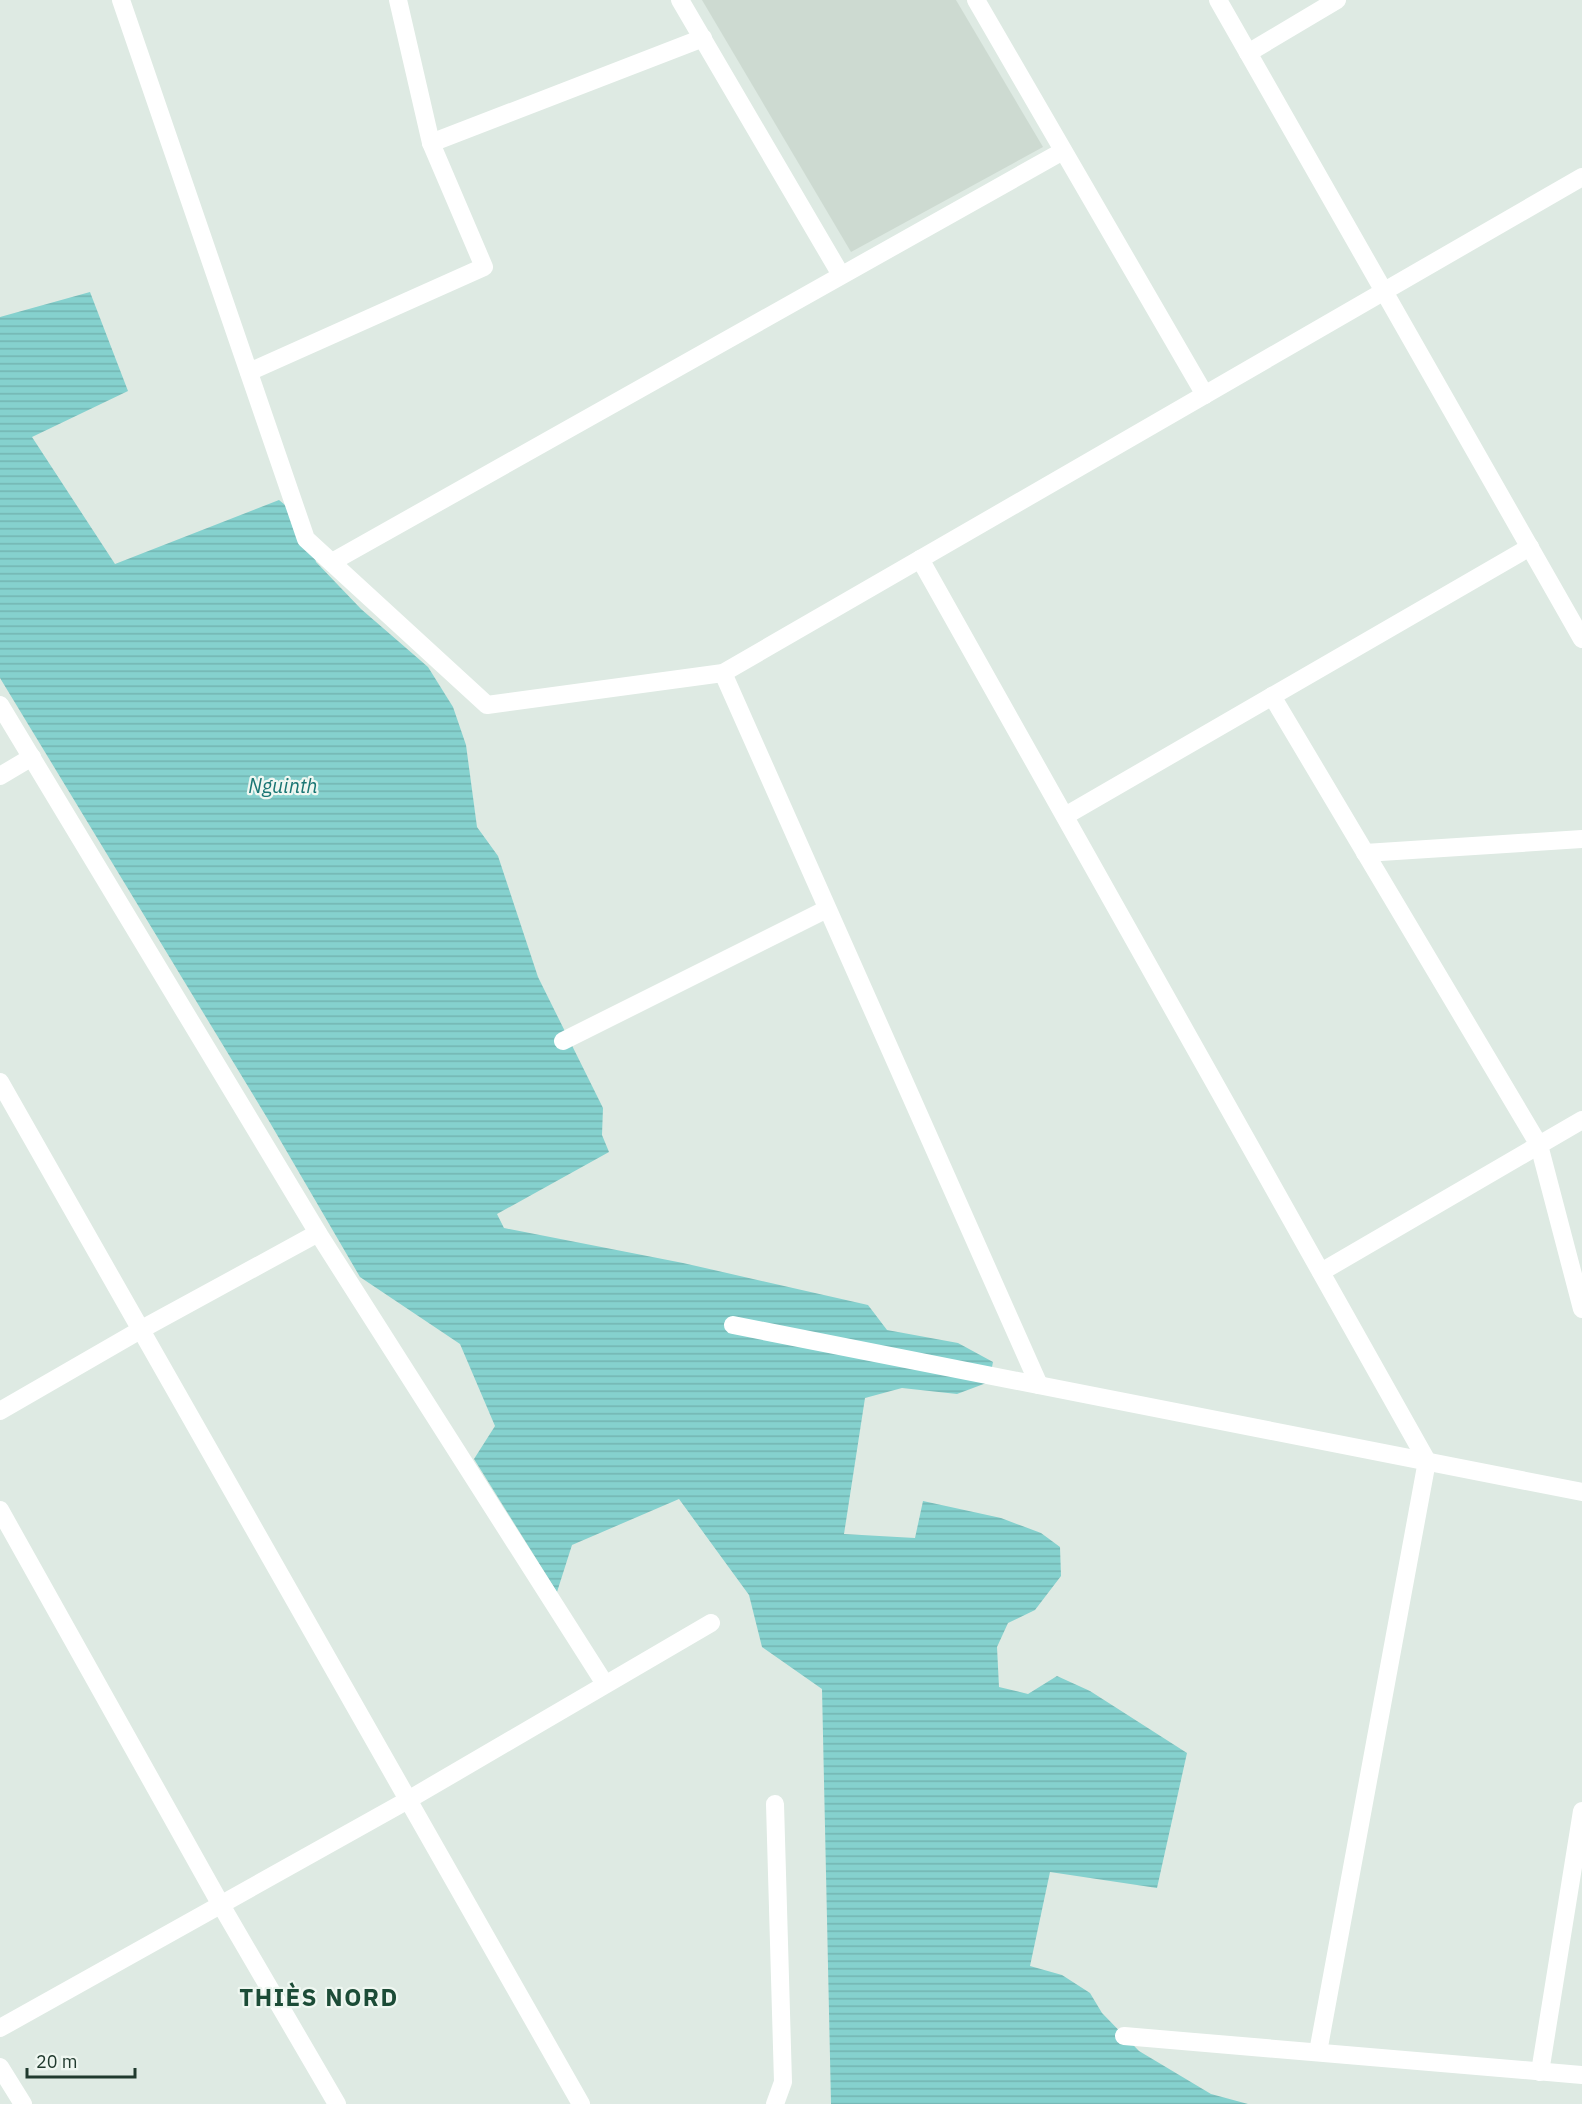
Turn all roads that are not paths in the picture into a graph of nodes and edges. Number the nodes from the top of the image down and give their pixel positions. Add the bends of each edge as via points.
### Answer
1 (122, 0) edge
2 (398, 0) edge
3 (680, 0) edge
4 (976, 0) edge
5 (1218, 0) edge
6 (1337, 0) edge
7 (703, 38) junction
8 (1248, 53) junction
9 (431, 143) junction
10 (1063, 151) junction
11 (1582, 177) edge
12 (841, 275) junction
13 (1384, 292) junction
14 (249, 372) junction
15 (1205, 395) junction
16 (1530, 547) junction
17 (920, 559) junction
18 (332, 562) junction
19 (1582, 639) edge
20 (723, 673) junction
21 (1272, 696) junction
22 (0, 705) edge
23 (32, 757) junction
24 (0, 776) edge
25 (1065, 816) junction
26 (1582, 839) edge
27 (1365, 853) junction
28 (827, 909) junction
29 (563, 1041) dead end
30 (0, 1082) edge
31 (1582, 1120) edge
32 (1539, 1145) junction
33 (318, 1233) junction
34 (1321, 1272) junction
35 (1582, 1309) edge
36 (733, 1325) dead end
37 (142, 1329) junction
38 (1040, 1385) junction
39 (0, 1411) edge
40 (1427, 1461) junction
41 (1582, 1492) edge
42 (0, 1509) edge
43 (711, 1623) dead end
44 (605, 1684) junction
45 (408, 1800) junction
46 (775, 1804) dead end
47 (1582, 1811) edge
48 (221, 1905) junction
49 (0, 2028) edge
50 (1124, 2036) dead end
51 (1318, 2052) junction
52 (0, 2067) edge
53 (1540, 2072) junction
54 (1582, 2075) edge
55 (23, 2104) edge
56 (337, 2104) edge
57 (581, 2104) edge
58 (775, 2104) edge

1 - 14 street
2 - 9 street
3 - 7 street
4 - 10 street
5 - 8 street
6 - 8 street
7 - 9 street
7 - 12 street
8 - 13 street
9 - 14 street via 484,267
10 - 12 street
10 - 15 street
11 - 13 street
12 - 18 street
13 - 15 street
13 - 16 street
14 - 18 street via 306,538
15 - 17 street
16 - 19 street
16 - 21 street
17 - 20 street
17 - 25 street
18 - 20 street via 487,705
20 - 28 street
21 - 25 street
21 - 27 street
22 - 23 street
23 - 24 street
23 - 33 street
25 - 34 street
26 - 27 street
27 - 32 street
28 - 29 street
28 - 38 street
30 - 37 street
31 - 32 street
32 - 34 street
32 - 35 street
33 - 37 street
33 - 44 street
34 - 40 street
36 - 38 street
37 - 39 street
37 - 45 street
38 - 40 street
40 - 41 street
40 - 51 street
42 - 48 street
43 - 44 street
44 - 45 street
45 - 48 street
45 - 57 street
46 - 58 street via 783,2082
47 - 53 street
48 - 49 street
48 - 56 street
50 - 51 street
51 - 53 street
52 - 55 street
53 - 54 street

